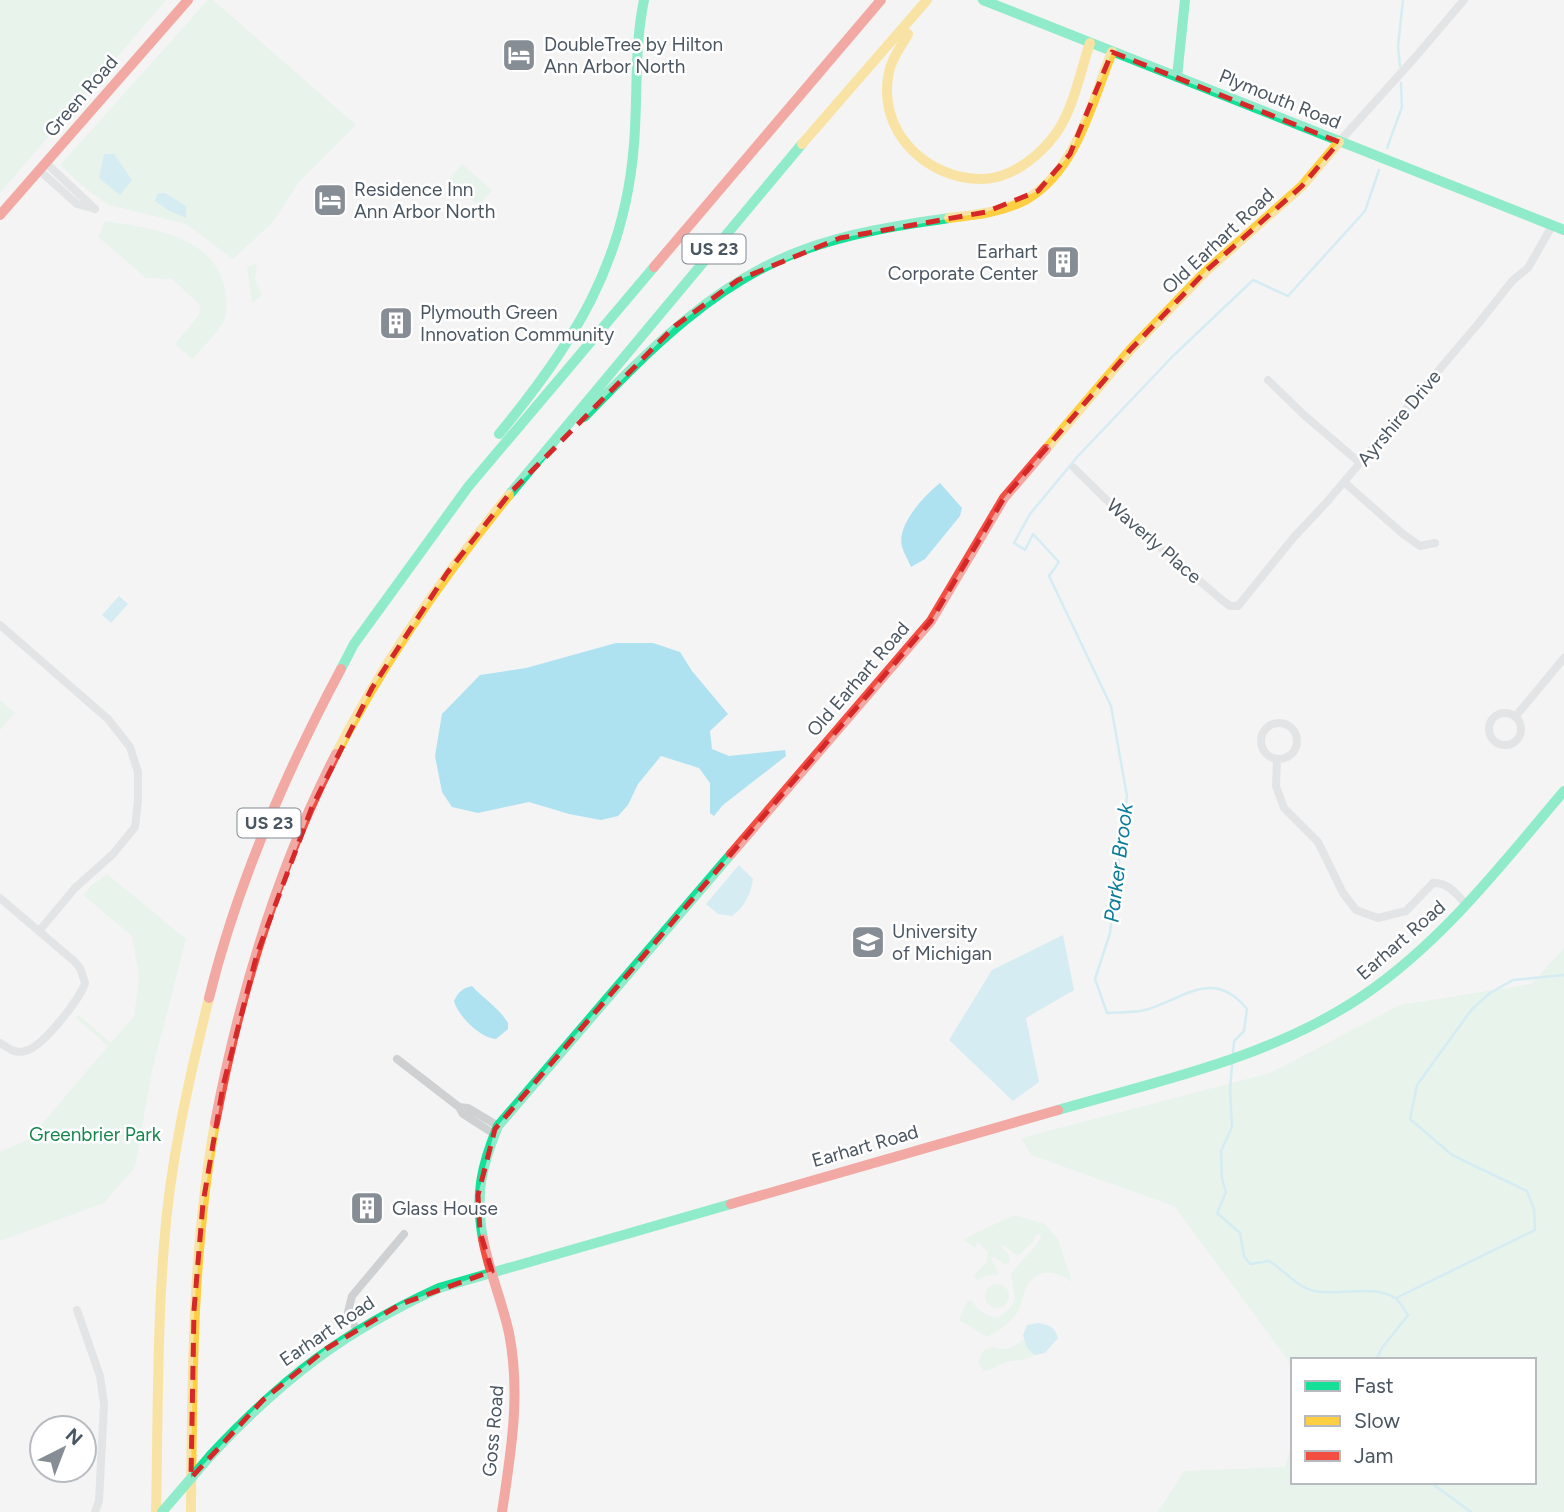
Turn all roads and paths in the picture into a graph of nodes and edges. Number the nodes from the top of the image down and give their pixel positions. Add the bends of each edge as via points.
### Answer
1 (188, 0) edge
2 (644, 0) edge
3 (881, 0) edge
4 (927, 0) edge
5 (934, 0) edge
6 (983, 0) edge
7 (1185, 0) edge
8 (1464, 0) edge
9 (1090, 43) junction
10 (1112, 51) junction
11 (1177, 77) junction
12 (1339, 142) junction
13 (42, 167) junction
14 (0, 215) edge
15 (1552, 226) junction
16 (1564, 230) edge
17 (1268, 380) dead end
18 (1360, 463) junction
19 (1074, 468) dead end
20 (1344, 482) junction
21 (510, 493) junction
22 (1435, 543) dead end
23 (1238, 606) joint
24 (0, 625) edge
25 (354, 644) junction
26 (1564, 658) edge
27 (1515, 717) junction
28 (1277, 759) junction
29 (1564, 791) edge
30 (0, 898) edge
31 (1466, 904) junction
32 (39, 931) junction
33 (1, 1043) edge
34 (397, 1059) dead end
35 (496, 1130) junction
36 (404, 1234) dead end
37 (492, 1271) junction
38 (77, 1310) dead end
39 (356, 1329) junction
40 (95, 1512) edge
41 (159, 1512) edge
42 (191, 1512) edge
43 (502, 1512) edge

1 - 13 main road, Green Road
2 - 25 main road via 629,188 595,296 564,350 436,513 378,599
3 - 25 main road, US 23 via 490,460
4 - 21 main road, US 23
5 - 9 main road via 900,44 888,71 886,95 899,139 919,161 941,173 990,180 1018,171 1038,157 1062,122
6 - 9 main road, Plymouth Road
7 - 11 main road
8 - 12 street
9 - 10 main road, Plymouth Road
10 - 11 main road, Plymouth Road
10 - 21 main road via 1070,154 1038,191 986,212 839,238 784,257 738,280 675,326
11 - 12 main road, Plymouth Road
12 - 15 main road, Plymouth Road
12 - 35 main road, Old Earhart Road via 1303,186 1197,281 1131,349 1058,434 1004,498 931,621
13 - 13 street via 77,204 95,209
13 - 14 main road, Green Road
15 - 16 main road, Plymouth Road
15 - 18 street, Ayrshire Drive via 1528,268 1513,280
17 - 18 street
18 - 20 street, Ayrshire Drive
19 - 23 street, Waverly Place via 1222,600
20 - 22 street via 1420,546
20 - 23 street, Ayrshire Drive
21 - 42 main road, US 23 via 447,573 372,688 307,819 257,954 223,1086 203,1203 194,1310
24 - 32 street via 108,719 130,747 138,772 135,827
25 - 41 main road, US 23 via 248,873 197,1040 174,1158 164,1244
26 - 27 street
27 - 27 street via 1505,713 1491,721 1489,732 1494,741 1504,745 1517,739 1521,730
28 - 28 street via 1288,757 1297,743 1292,728 1281,723 1269,726 1261,742 1266,754
28 - 31 street via 1276,786 1284,808 1318,842 1356,910 1378,918 1406,911 1433,883 1449,887
29 - 31 main road, Earhart Road
30 - 32 street
31 - 37 main road, Earhart Road via 1413,957 1366,994 1260,1049
32 - 33 street via 80,968 83,991 38,1045 22,1052
34 - 35 street via 463,1114
35 - 37 main road, Old Earhart Road via 481,1167 478,1195 480,1232
36 - 39 street via 352,1296 348,1312
37 - 39 main road, Earhart Road via 401,1304
37 - 43 main road, Goss Road via 514,1361 516,1391
38 - 40 street via 100,1377 104,1404
39 - 41 main road, Earhart Road, bridge via 282,1383

